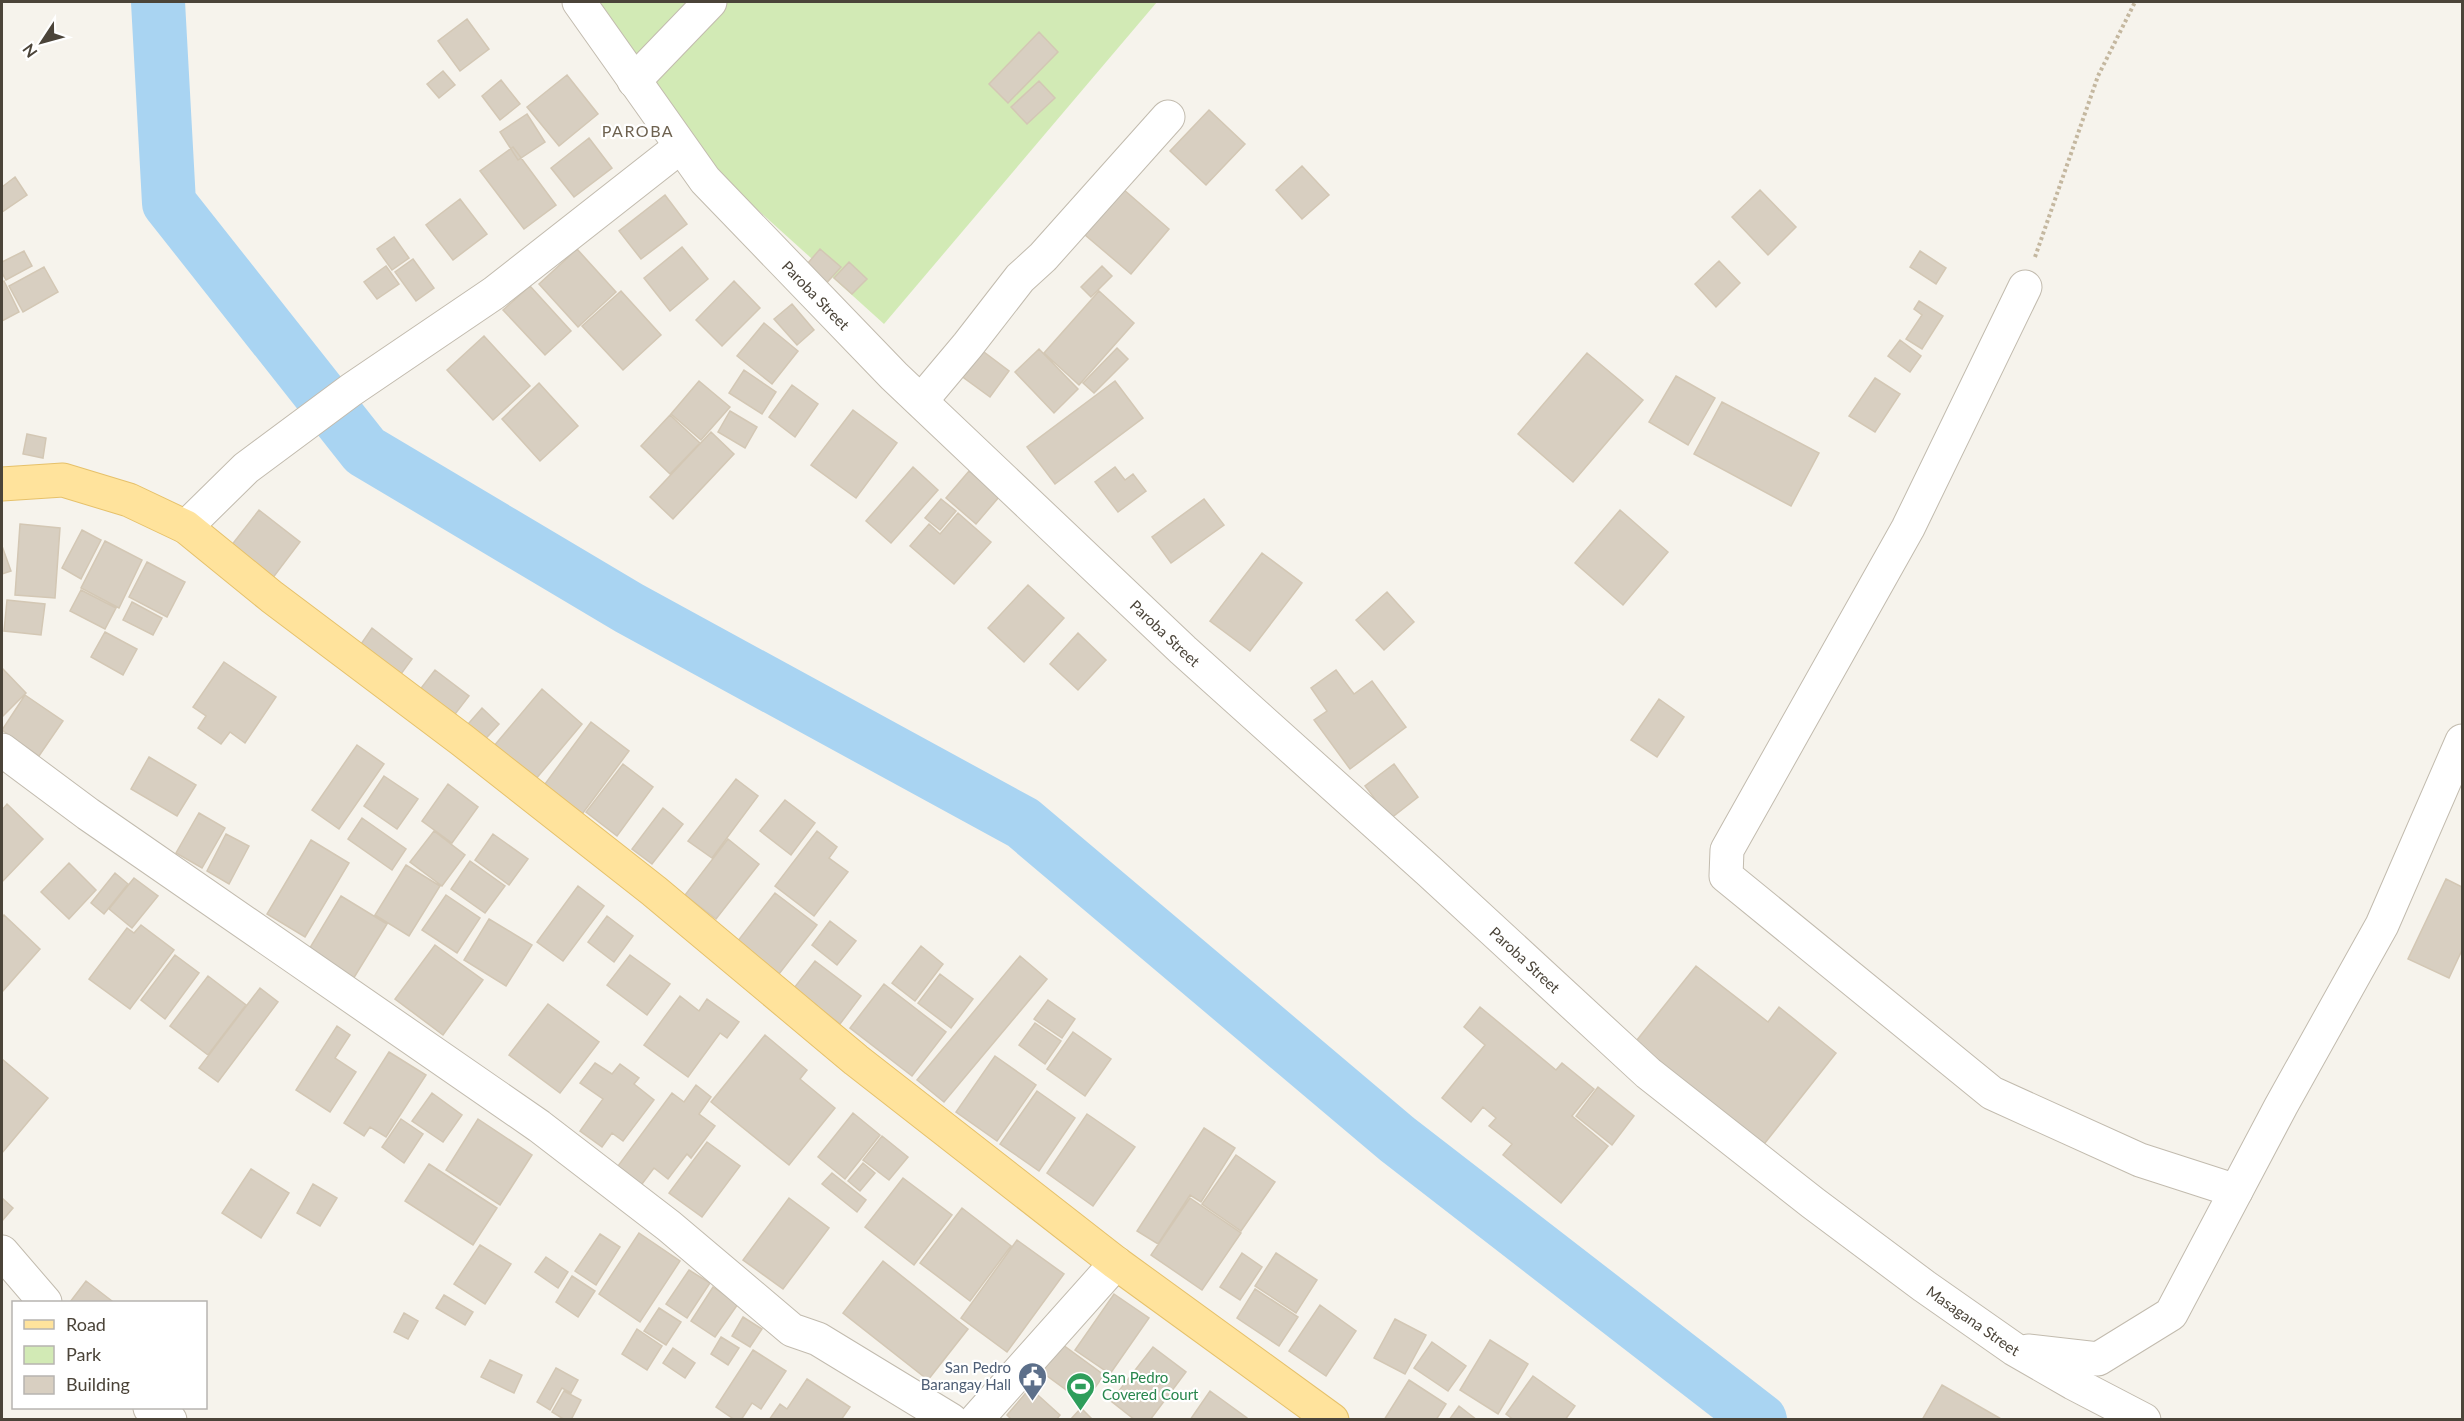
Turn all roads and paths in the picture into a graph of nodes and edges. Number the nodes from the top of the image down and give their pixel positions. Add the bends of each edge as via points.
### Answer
1 (579, 2) edge
2 (710, 2) edge
3 (2135, 2) edge
4 (634, 81) junction
5 (1168, 117) dead end
6 (680, 147) junction
7 (2025, 287) joint
8 (921, 401) junction
9 (2, 484) edge
10 (186, 527) junction
11 (2463, 741) edge
12 (2, 750) edge
13 (2236, 1191) junction
14 (1813, 1203) joint
15 (2, 1252) edge
16 (1116, 1263) junction
17 (44, 1301) edge
18 (2014, 1349) junction
19 (152, 1409) edge
20 (170, 1419) edge
21 (951, 1419) edge
22 (976, 1419) edge
23 (1332, 1419) edge
24 (2144, 1419) edge

1 - 4 street, Paroba Street
2 - 4 street
3 - 7 path via 2098,76
4 - 6 street, Paroba Street
5 - 8 street via 1020,278
6 - 8 street, Paroba Street via 705,180
6 - 10 street via 494,293 351,390 246,468
7 - 13 street via 1908,528 1727,850 1726,876 1992,1093 2140,1160
8 - 14 street, Paroba Street via 1183,650 1647,1073
9 - 10 main road via 63,480 129,500
10 - 16 main road via 645,884 856,1060
11 - 13 street via 2382,926
12 - 21 street via 88,814 539,1126 669,1226 792,1330 818,1339
13 - 18 street via 2170,1314 2097,1359
14 - 18 street, Masagana Street
15 - 17 street
16 - 22 street
16 - 23 main road
18 - 24 street, Masagana Street
19 - 20 street

